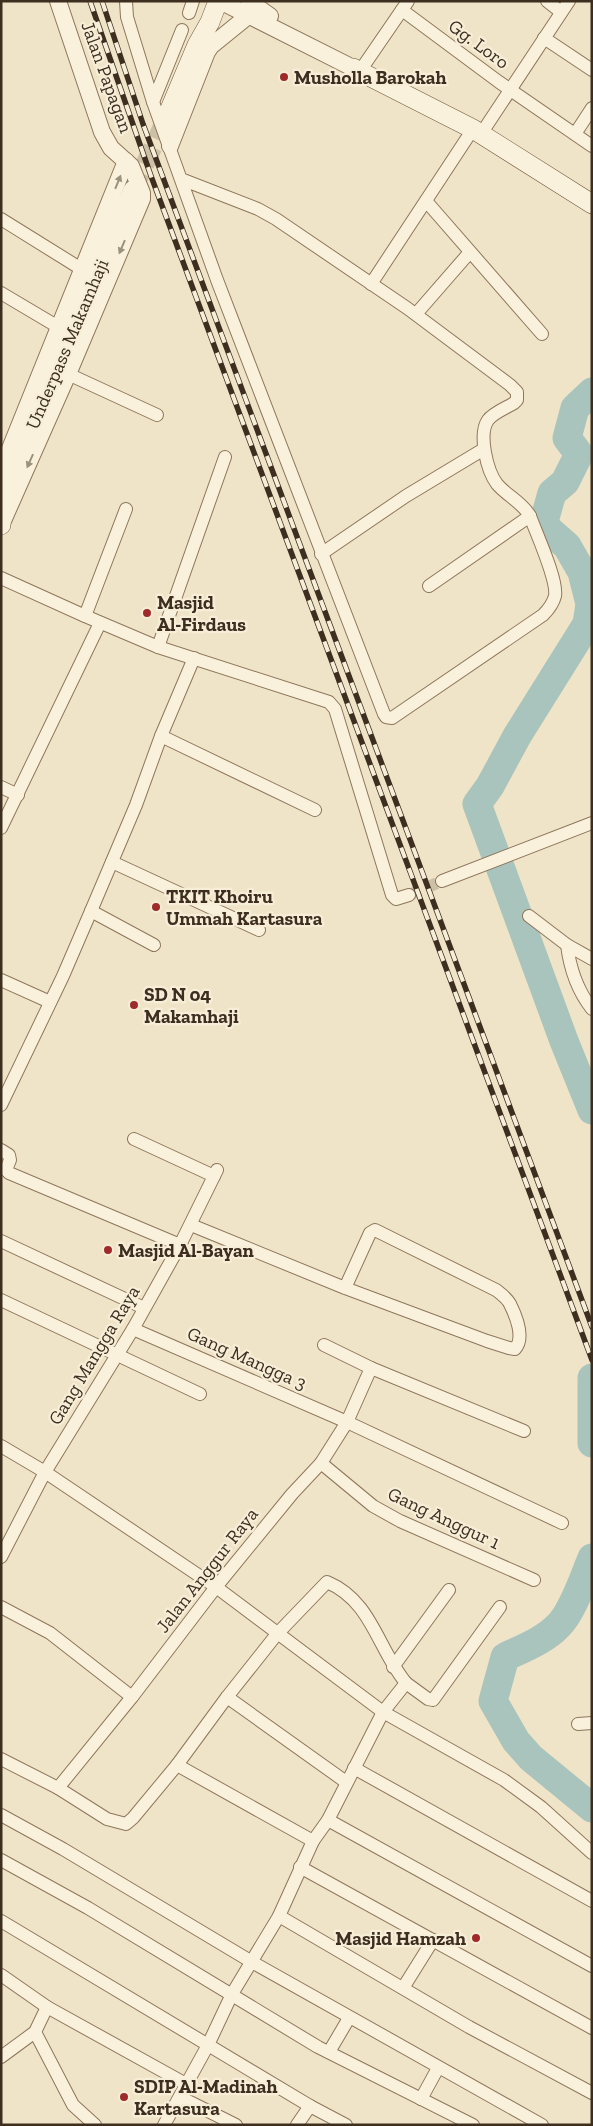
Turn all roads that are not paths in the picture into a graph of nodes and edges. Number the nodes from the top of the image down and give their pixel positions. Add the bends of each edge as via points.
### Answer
1 (58, 1) edge
2 (126, 1) edge
3 (208, 1) edge
4 (219, 1) edge
5 (547, 1) edge
6 (569, 1) edge
7 (405, 6) edge
8 (248, 8) edge
9 (562, 12) junction
10 (182, 30) dead end
11 (544, 38) junction
12 (197, 45) junction
13 (357, 69) junction
14 (592, 70) edge
15 (510, 89) junction
16 (153, 102) junction
17 (592, 108) edge
18 (165, 121) tunnel mouth
19 (477, 131) junction
20 (575, 134) junction
21 (170, 146) junction
22 (592, 146) edge
23 (126, 161) junction
24 (181, 179) junction
25 (133, 190) tunnel mouth
26 (426, 202) junction
27 (592, 204) edge
28 (1, 219) edge
29 (470, 252) junction
30 (83, 270) junction
31 (371, 284) junction
32 (1, 293) edge
33 (416, 314) junction
34 (60, 328) junction
35 (542, 334) dead end
36 (68, 374) junction
37 (157, 416) dead end
38 (484, 449) junction
39 (225, 458) dead end
40 (1, 471) edge
41 (1, 498) edge
42 (126, 509) dead end
43 (530, 516) junction
44 (2, 519) edge
45 (322, 554) junction
46 (1, 578) edge
47 (429, 586) dead end
48 (85, 616) junction
49 (100, 623) junction
50 (158, 646) junction
51 (194, 658) junction
52 (161, 736) junction
53 (1, 787) edge
54 (18, 795) junction
55 (315, 810) dead end
56 (592, 823) edge
57 (1, 828) edge
58 (112, 862) junction
59 (442, 881) tunnel mouth
60 (409, 895) tunnel mouth
61 (91, 911) junction
62 (530, 916) dead end
63 (259, 930) dead end
64 (154, 945) dead end
65 (567, 945) junction
66 (592, 960) edge
67 (1, 980) edge
68 (50, 1002) junction
69 (592, 1009) edge
70 (1, 1105) edge
71 (134, 1139) dead end
72 (1, 1150) edge
73 (191, 1225) junction
74 (1, 1241) edge
75 (180, 1246) junction
76 (345, 1288) junction
77 (1, 1300) edge
78 (144, 1308) junction
79 (133, 1329) junction
80 (324, 1345) dead end
81 (116, 1354) junction
82 (371, 1368) junction
83 (200, 1394) dead end
84 (347, 1422) junction
85 (524, 1432) dead end
86 (1, 1446) edge
87 (321, 1463) junction
88 (45, 1472) junction
89 (562, 1523) dead end
90 (1, 1557) edge
91 (534, 1580) dead end
92 (216, 1587) junction
93 (449, 1590) dead end
94 (500, 1607) dead end
95 (1, 1608) edge
96 (277, 1634) junction
97 (393, 1667) junction
98 (406, 1683) junction
99 (132, 1697) junction
100 (227, 1697) junction
101 (383, 1712) junction
102 (592, 1723) edge
103 (578, 1724) dead end
104 (1, 1759) edge
105 (177, 1765) junction
106 (354, 1768) junction
107 (346, 1782) junction
108 (58, 1788) junction
109 (1, 1815) edge
110 (328, 1820) junction
111 (313, 1841) junction
112 (592, 1853) edge
113 (1, 1860) edge
114 (300, 1867) junction
115 (592, 1901) edge
116 (279, 1916) junction
117 (1, 1920) edge
118 (433, 1940) junction
119 (252, 1962) junction
120 (592, 1966) edge
121 (1, 1976) edge
122 (403, 1988) junction
123 (232, 1994) junction
124 (46, 2007) junction
125 (349, 2018) junction
126 (592, 2028) edge
127 (35, 2032) junction
128 (208, 2045) junction
129 (329, 2052) junction
130 (1, 2057) edge
131 (438, 2068) junction
132 (186, 2084) junction
133 (592, 2093) edge
134 (180, 2098) junction
135 (421, 2099) junction
136 (310, 2106) junction
137 (96, 2125) edge
138 (164, 2125) edge
139 (236, 2125) edge
140 (298, 2125) edge
141 (346, 2125) edge
142 (473, 2125) edge
143 (542, 2125) edge

1 - 23 street, Jalan Papagan via 102,132 111,148
2 - 16 street via 126,17
3 - 12 main road
4 - 8 street
4 - 12 main road
5 - 9 street
6 - 9 street
7 - 13 street
7 - 15 street, Gg. Loro
8 - 13 street
8 - 21 street via 207,52
9 - 11 street
10 - 16 street
11 - 14 street
11 - 15 street
12 - 18 main road
13 - 19 main road
15 - 19 street
15 - 20 street, Gg. Loro
16 - 21 street
17 - 20 street
19 - 26 street
19 - 27 main road
20 - 22 street, Gg. Loro
21 - 24 street
30 -> 23 street
23 -> 36 street, Jalan Papagan via 131,166 142,199
24 - 31 street via 266,214
24 - 45 street
25 - 41 main road, Underpass Makamhaji
26 - 29 street
26 - 31 street
28 - 30 street
29 - 33 street
29 - 35 street
30 - 34 street
31 - 33 street
32 - 34 street
33 - 38 street via 517,392 514,404 491,417 484,427
34 - 40 street
36 - 37 street
36 -> 44 street, Jalan Papagan
38 - 43 street via 497,484
38 - 45 street via 406,496
39 - 50 street
42 - 48 street
43 - 45 street via 553,577 556,593 553,604 543,616 392,718 384,714
43 - 47 street
46 - 48 street
48 - 49 street
49 - 50 street
49 - 54 street
50 - 51 street
51 - 52 street
51 - 60 street via 332,705 392,895 396,899
52 - 55 street
52 - 58 street
53 - 54 street
54 - 57 street
56 - 59 street
58 - 61 street
58 - 63 street
61 - 64 street
61 - 68 street
62 - 65 street
65 - 66 street
65 - 69 street via 575,980
67 - 68 street
68 - 70 street
71 - 73 street, Gang Mangga Raya via 215,1173
72 - 75 street via 10,1158 6,1170 9,1173
73 - 75 street, Gang Mangga Raya
73 - 76 street
74 - 78 street
75 - 78 street, Gang Mangga Raya
76 - 76 street via 509,1348 520,1344 521,1336 510,1303 496,1290 376,1230 370,1233
77 - 81 street
78 - 79 street, Gang Mangga Raya
79 - 81 street, Gang Mangga Raya
79 - 84 street, Gang Mangga 3
80 - 82 street
81 - 83 street
81 - 88 street, Gang Mangga Raya
82 - 84 street, Jalan Anggur Raya
82 - 85 street
84 - 87 street, Jalan Anggur Raya
84 - 89 street, Gang Mangga 3
86 - 88 street
87 - 91 street, Gang Anggur 1 via 374,1506
87 - 92 street, Jalan Anggur Raya
88 - 90 street, Gang Mangga Raya
88 - 92 street
92 - 96 street
92 - 99 street, Jalan Anggur Raya
93 - 97 street
94 - 98 street via 432,1700
95 - 99 street via 50,1633
96 - 97 street via 327,1582 342,1588 355,1599
96 - 100 street
96 - 101 street
97 - 98 street
98 - 101 street
99 - 108 street, Jalan Anggur Raya
100 - 105 street
100 - 107 street
101 - 106 street
101 - 112 street via 504,1780
102 - 103 street
104 - 108 street
105 - 108 street via 126,1824 107,1819
105 - 111 street
106 - 107 street
106 - 115 street
107 - 110 street
109 - 119 street
110 - 111 street
110 - 120 street
111 - 114 street
113 - 123 street
114 - 116 street
114 - 118 street
116 - 119 street
116 - 122 street
117 - 128 street
118 - 122 street
118 - 126 street
119 - 123 street
119 - 125 street
121 - 124 street
122 - 133 street
123 - 128 street
123 - 129 street
124 - 127 street
124 - 132 street
125 - 129 street
125 - 131 street
127 - 130 street
127 - 137 street via 73,2105
128 - 132 street
128 - 136 street
129 - 135 street
131 - 135 street
131 - 143 street
132 - 134 street
134 - 138 street
134 - 139 street
135 - 142 street
136 - 140 street
136 - 141 street

